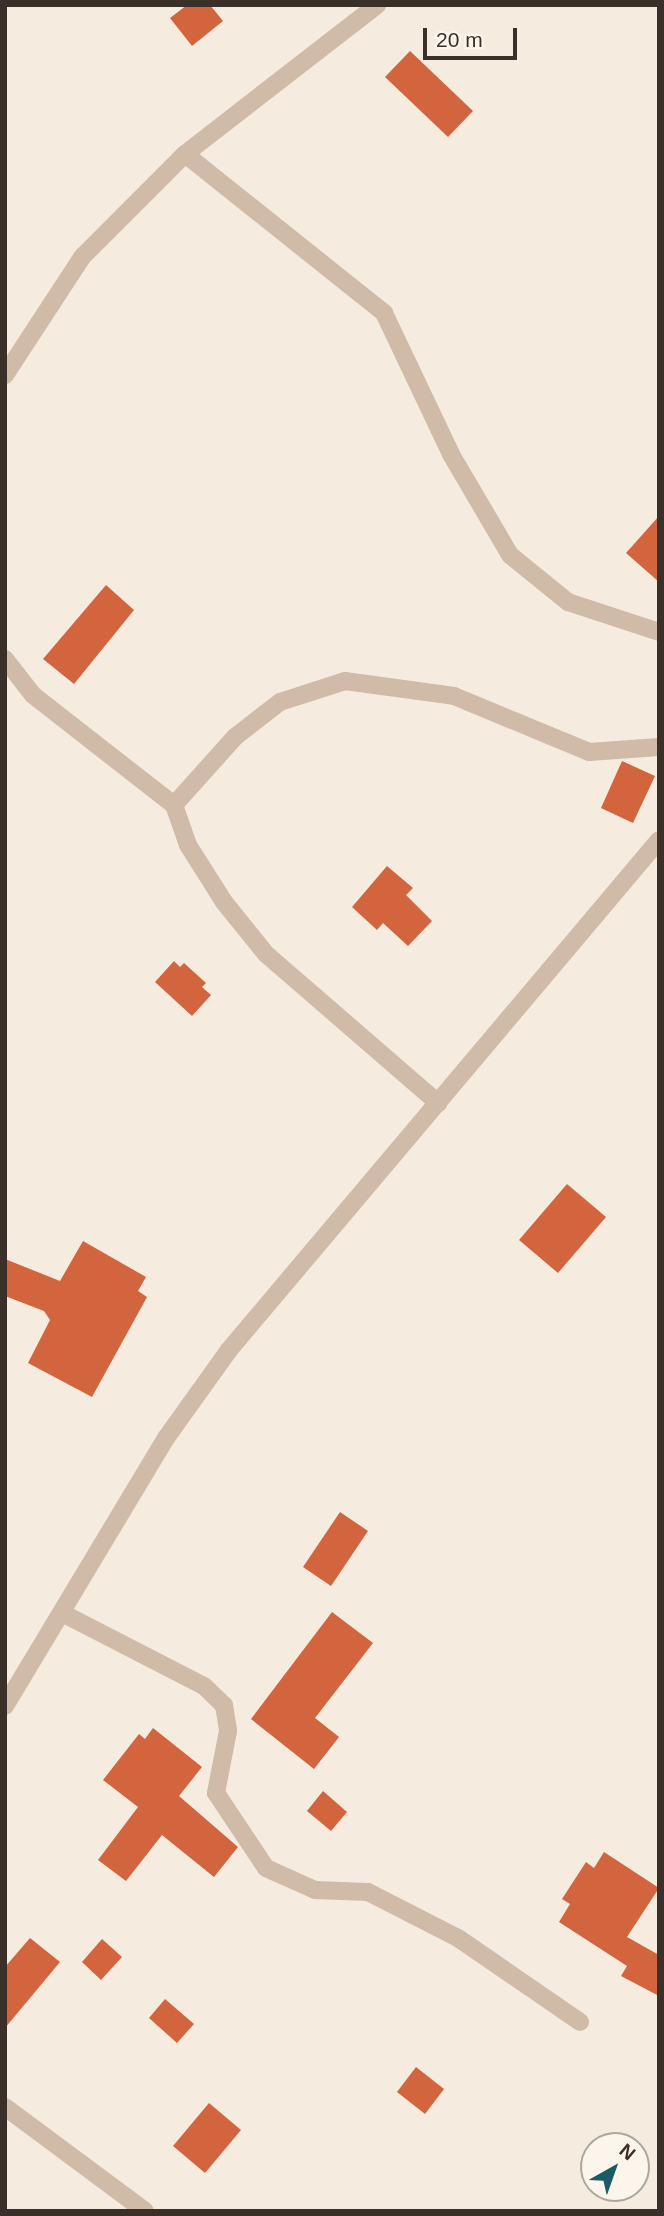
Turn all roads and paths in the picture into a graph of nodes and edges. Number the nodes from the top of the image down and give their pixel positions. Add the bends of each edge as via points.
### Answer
1 (377, 5) edge
2 (185, 154) junction
3 (5, 375) edge
4 (659, 632) edge
5 (5, 659) edge
6 (659, 747) edge
7 (174, 805) junction
8 (659, 840) edge
9 (438, 1103) junction
10 (62, 1613) junction
11 (5, 1706) edge
12 (580, 2022) dead end
13 (5, 2108) edge
14 (145, 2211) edge

1 - 2 street
2 - 3 street via 83,256
2 - 4 street via 384,313 452,456 510,555 568,602
5 - 7 street via 33,695
6 - 7 street via 589,752 454,696 345,681 280,702 235,737
7 - 9 street via 195,857 266,954
8 - 9 street
9 - 10 street via 229,1350 166,1438
10 - 11 street
10 - 12 street via 204,1686 224,1704 228,1731 216,1793 266,1868 315,1890 369,1892 458,1938
13 - 14 street

